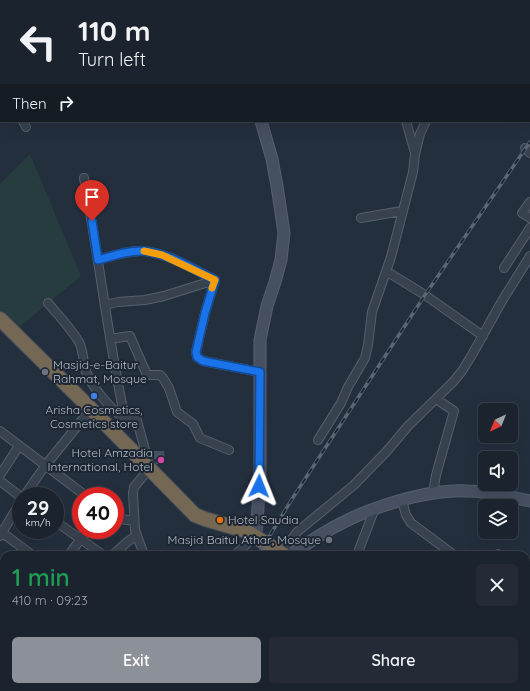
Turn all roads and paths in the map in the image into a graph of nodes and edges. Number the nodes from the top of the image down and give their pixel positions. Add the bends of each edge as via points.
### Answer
1 (261, 122) edge
2 (406, 122) edge
3 (426, 122) edge
4 (415, 154) junction
5 (84, 178) dead end
6 (530, 202) edge
7 (402, 211) junction
8 (361, 218) dead end
9 (530, 218) edge
10 (530, 228) edge
11 (530, 256) edge
12 (98, 260) junction
13 (504, 268) dead end
14 (386, 271) junction
15 (215, 280) junction
16 (48, 303) dead end
17 (105, 305) junction
18 (0, 319) edge
19 (483, 336) junction
20 (110, 339) junction
21 (260, 372) junction
22 (436, 399) junction
23 (91, 409) junction
24 (125, 419) junction
25 (0, 431) edge
26 (318, 440) dead end
27 (19, 446) junction
28 (229, 450) dead end
29 (46, 466) junction
30 (150, 468) junction
31 (0, 476) edge
32 (0, 481) edge
33 (31, 487) edge
34 (74, 487) edge
35 (12, 490) edge
36 (433, 493) junction
37 (402, 500) junction
38 (530, 501) edge
39 (375, 508) junction
40 (12, 515) edge
41 (124, 519) edge
42 (134, 521) junction
43 (1, 533) edge
44 (137, 535) junction
45 (255, 536) junction
46 (81, 539) joint
47 (26, 551) edge
48 (72, 551) edge
49 (98, 551) edge
50 (117, 551) edge
51 (143, 551) edge
52 (239, 551) edge
53 (279, 551) edge
54 (287, 551) edge
55 (292, 551) edge
56 (359, 551) edge
57 (448, 551) edge

1 - 21 street via 272,159 284,233 281,260 260,340
2 - 4 street
3 - 4 street
4 - 7 street via 413,172
5 - 12 street
6 - 9 street via 522,213
7 - 8 street
7 - 14 street
10 - 13 street
11 - 19 street
12 - 15 street via 142,251 162,255
12 - 17 street
14 - 19 street
14 - 26 street via 372,312 365,358
15 - 17 street via 164,296
15 - 21 street via 203,321 197,357 203,361
16 - 24 street via 80,343 86,370 104,399
17 - 20 street
18 - 23 highway
19 - 22 street via 462,371
20 - 24 street
20 - 28 street via 130,336 147,375 160,375 164,378 177,412 193,424 200,438
21 - 45 street via 260,473
22 - 36 street via 454,411
22 - 54 street via 354,485 297,532
23 - 29 street
23 - 30 highway
24 - 30 street via 136,418
25 - 27 street
27 - 29 street
27 - 31 street
29 - 33 street
29 - 34 street
30 - 42 street via 134,487
30 - 45 highway via 195,515
32 - 35 street
36 - 37 street
36 - 38 street via 467,490
37 - 39 street
37 - 57 street via 410,523
39 - 55 street via 352,517
39 - 56 street
40 - 43 street
41 - 42 street
42 - 44 street
43 - 47 street
44 - 50 street
44 - 51 street
45 - 52 street
45 - 53 highway
46 - 48 street
46 - 49 street

